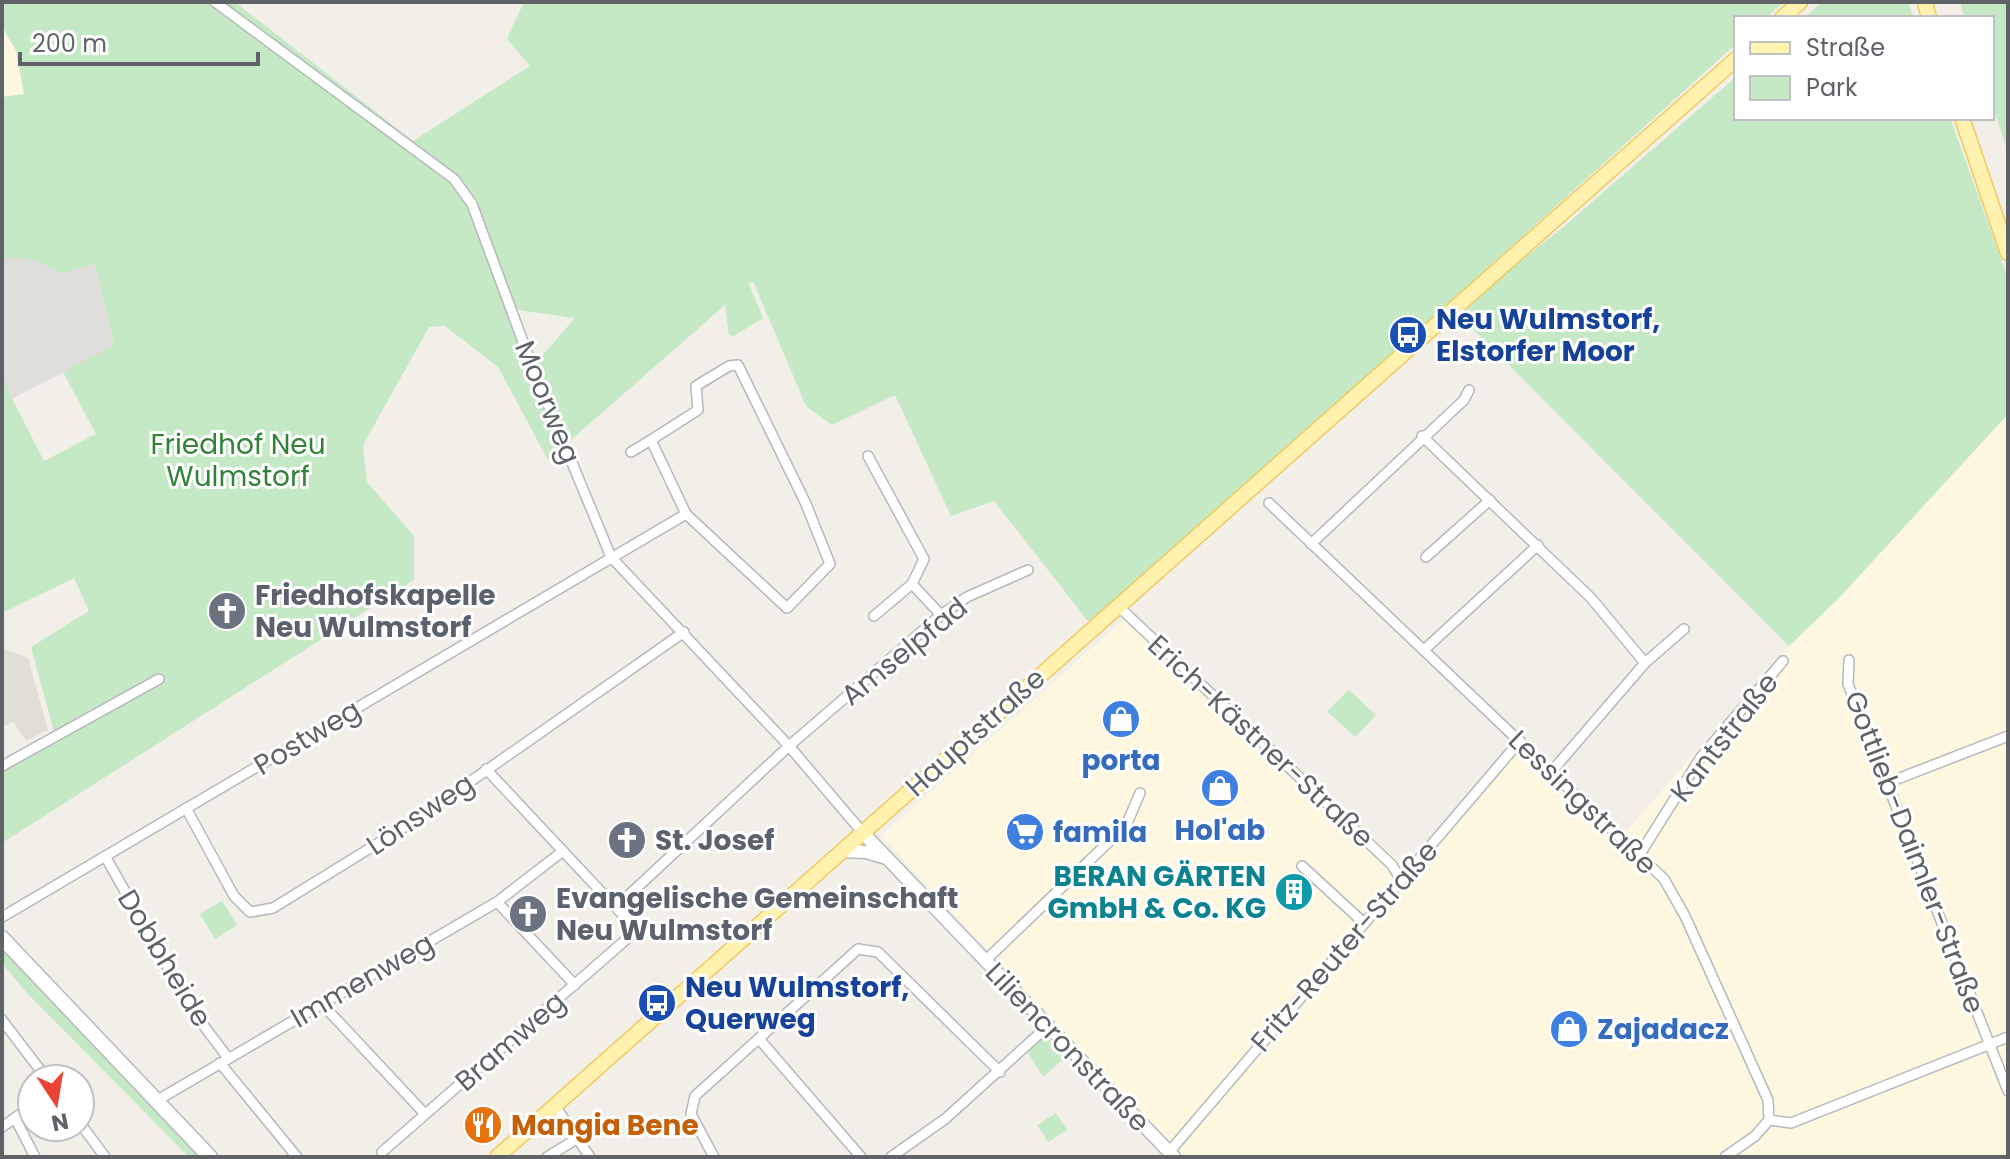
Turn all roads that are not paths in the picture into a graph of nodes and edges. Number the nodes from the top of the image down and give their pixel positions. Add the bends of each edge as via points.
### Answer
1 (215, 2) edge
2 (1800, 2) edge
3 (1784, 16) edge
4 (1734, 61) edge
5 (1963, 120) edge
6 (2008, 253) edge
7 (1469, 390) dead end
8 (1422, 436) junction
9 (651, 440) junction
10 (631, 452) dead end
11 (868, 456) dead end
12 (1490, 500) junction
13 (1269, 503) dead end
14 (686, 514) junction
15 (1311, 544) junction
16 (1538, 545) junction
17 (611, 557) junction
18 (1426, 557) dead end
19 (1028, 570) dead end
20 (912, 584) junction
21 (1117, 605) junction
22 (787, 608) junction
23 (941, 615) junction
24 (796, 616) dead end
25 (874, 616) dead end
26 (1684, 629) dead end
27 (684, 632) junction
28 (1424, 650) junction
29 (1849, 660) dead end
30 (1783, 661) dead end
31 (1645, 663) junction
32 (159, 679) dead end
33 (2008, 736) edge
34 (1520, 741) junction
35 (789, 746) junction
36 (2, 766) edge
37 (486, 769) junction
38 (1552, 771) junction
39 (1887, 783) junction
40 (1140, 793) dead end
41 (186, 808) junction
42 (863, 833) junction
43 (563, 851) junction
44 (842, 851) junction
45 (1640, 854) junction
46 (105, 856) junction
47 (886, 858) junction
48 (1302, 866) dead end
49 (1401, 880) junction
50 (497, 902) junction
51 (616, 907) junction
52 (2, 917) edge
53 (1364, 923) junction
54 (2, 938) edge
55 (985, 961) junction
56 (575, 985) junction
57 (321, 1003) junction
58 (2, 1020) edge
59 (1048, 1026) junction
60 (2008, 1037) edge
61 (760, 1040) junction
62 (1989, 1043) junction
63 (224, 1061) junction
64 (35, 1063) edge
65 (1000, 1072) junction
66 (2008, 1091) edge
67 (156, 1101) junction
68 (555, 1106) junction
69 (425, 1114) junction
70 (15, 1118) joint
71 (1769, 1120) junction
72 (2, 1127) edge
73 (578, 1138) junction
74 (382, 1152) dead end
75 (1172, 1154) edge
76 (35, 1157) edge
77 (210, 1157) edge
78 (297, 1157) edge
79 (497, 1157) edge
80 (547, 1157) edge
81 (590, 1157) edge
82 (714, 1157) edge
83 (861, 1157) edge
84 (891, 1157) edge
85 (1725, 1157) edge

1 - 17 street, Moorweg via 454,179 476,214
2 - 3 main road
4 - 21 main road, Hauptstraße
5 - 6 main road
7 - 8 street
8 - 12 street
8 - 15 street
9 - 10 street
9 - 14 street
9 - 22 street via 698,410 696,386 738,365 830,564
11 - 20 street via 924,559
12 - 16 street
12 - 18 street
13 - 15 street, Lessingstraße
14 - 17 street, Postweg
14 - 22 street
15 - 28 street, Lessingstraße
16 - 28 street
16 - 31 street
17 - 27 street, Moorweg
17 - 41 street, Postweg
19 - 23 street, Amselpfad via 967,597
20 - 23 street
20 - 25 street
21 - 42 main road, Hauptstraße
21 - 49 street, Erich-Kästner-Straße via 1377,851
22 - 24 street
23 - 35 street, Amselpfad
26 - 31 street
27 - 35 street, Moorweg
27 - 37 street, Lönsweg
28 - 34 street, Lessingstraße
29 - 39 street, Gottlieb-Daimler-Straße via 1848,684
30 - 45 street, Kantstraße via 1701,757
31 - 38 street
32 - 36 street
33 - 39 street
34 - 38 street, Lessingstraße
34 - 49 street, Fritz-Reuter-Straße
35 - 42 street, Moorweg
35 - 51 street, Amselpfad
37 - 41 street, Lönsweg via 414,821 273,908 250,912 234,896
37 - 43 street
38 - 45 street, Lessingstraße
39 - 62 street, Gottlieb-Daimler-Straße
40 - 55 street via 1117,834
41 - 46 street, Postweg
42 - 44 main road, Hauptstraße
42 - 47 street, Liliencronstraße
43 - 50 street, Immenweg
43 - 51 street
44 - 47 street
44 - 68 main road, Hauptstraße
45 - 71 street, Lessingstraße via 1664,879 1685,916 1768,1100
46 - 52 street, Postweg
46 - 63 street, Dobbheide
47 - 55 street, Liliencronstraße
48 - 53 street
49 - 53 street, Fritz-Reuter-Straße
50 - 56 street
50 - 57 street, Immenweg
51 - 56 street, Bramweg via 637,930
53 - 75 street, Fritz-Reuter-Straße
54 - 67 main road
55 - 59 street, Liliencronstraße
56 - 69 street, Bramweg
57 - 63 street, Immenweg
57 - 69 street
58 - 64 street
59 - 65 street
59 - 75 street, Liliencronstraße
60 - 62 street
61 - 65 street via 858,949 878,952
61 - 82 street via 695,1096 691,1114
61 - 83 street
62 - 66 street, Gottlieb-Daimler-Straße
62 - 71 street via 1791,1123
63 - 67 street, Immenweg
63 - 78 street, Dobbheide
65 - 84 street
67 - 77 main road
68 - 73 street
68 - 79 main road, Hauptstraße
69 - 74 street, Bramweg
70 - 72 street
70 - 76 street
71 - 85 street
73 - 80 street
73 - 81 street

